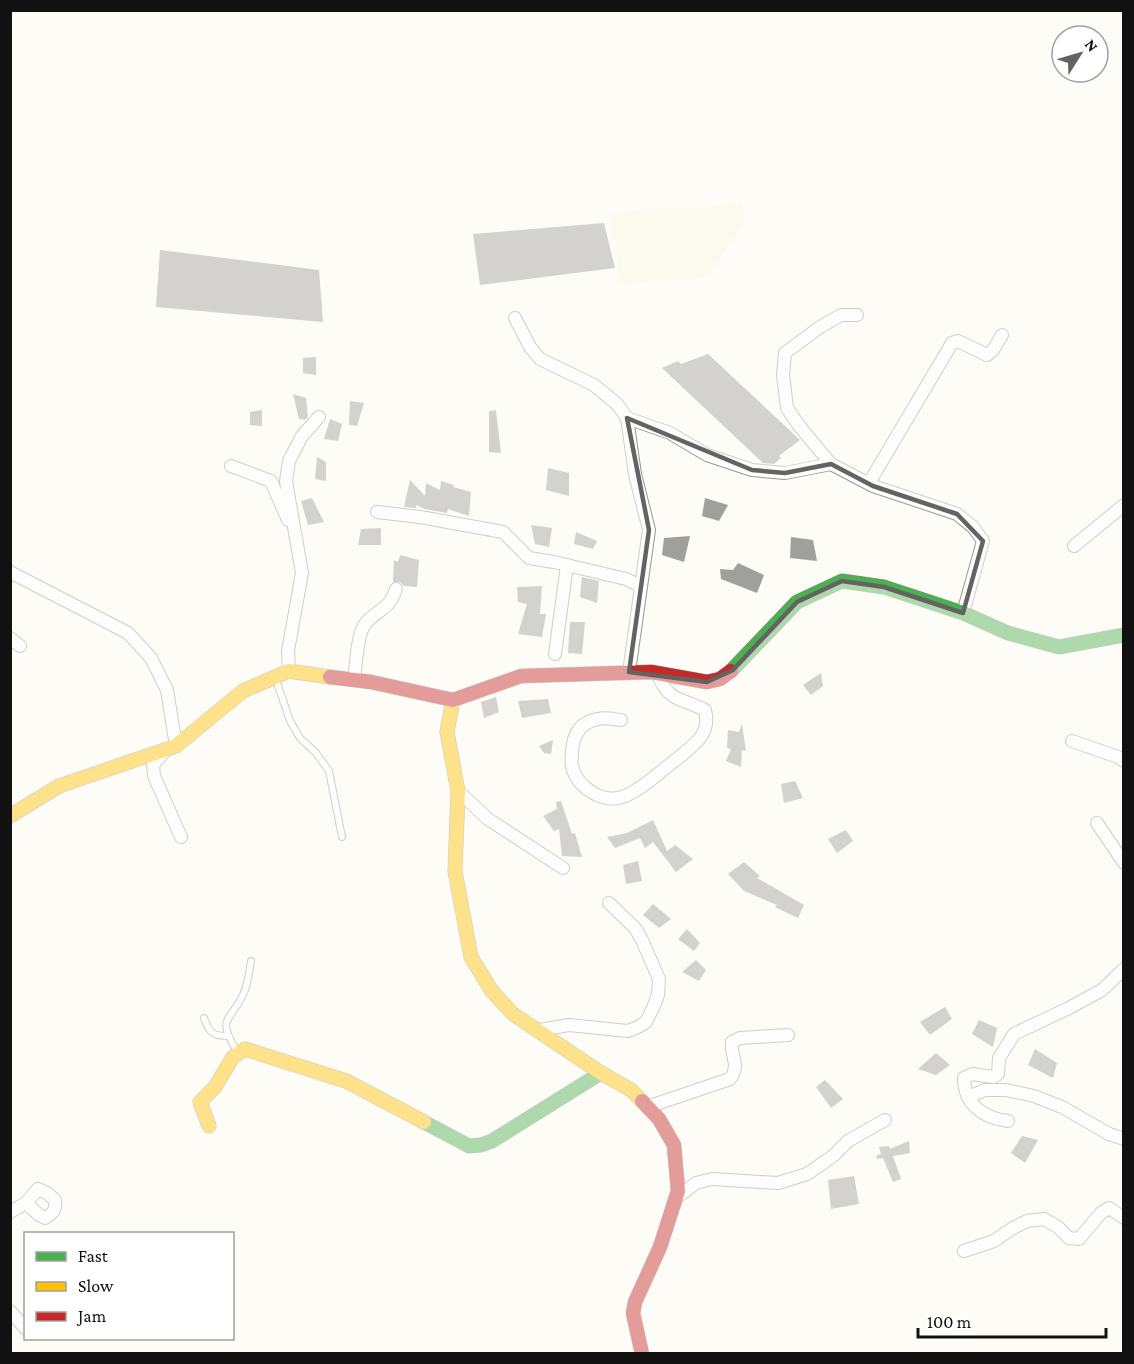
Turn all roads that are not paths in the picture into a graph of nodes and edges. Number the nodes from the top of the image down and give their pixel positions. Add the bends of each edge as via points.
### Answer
1 (857, 315) dead end
2 (515, 318) dead end
3 (1002, 335) dead end
4 (319, 417) dead end
5 (627, 418) junction
6 (831, 464) junction
7 (231, 466) dead end
8 (869, 483) junction
9 (1124, 505) edge
10 (377, 512) dead end
11 (297, 540) junction
12 (1074, 546) dead end
13 (567, 565) junction
14 (10, 572) edge
15 (640, 586) junction
16 (396, 589) dead end
17 (963, 614) junction
18 (1121, 641) edge
19 (555, 654) dead end
20 (289, 671) junction
21 (629, 672) junction
22 (657, 673) junction
23 (275, 677) junction
24 (354, 680) junction
25 (453, 700) junction
26 (621, 720) dead end
27 (1072, 741) dead end
28 (171, 748) junction
29 (1124, 761) edge
30 (458, 791) junction
31 (10, 816) edge
32 (1097, 823) dead end
33 (181, 837) dead end
34 (342, 837) dead end
35 (1124, 863) edge
36 (563, 868) dead end
37 (609, 903) dead end
38 (251, 961) dead end
39 (1124, 969) edge
40 (204, 1018) dead end
41 (539, 1030) junction
42 (788, 1035) dead end
43 (228, 1036) junction
44 (237, 1052) junction
45 (601, 1073) junction
46 (968, 1097) junction
47 (647, 1107) junction
48 (885, 1120) dead end
49 (1008, 1121) dead end
50 (209, 1126) dead end
51 (1124, 1139) edge
52 (675, 1199) junction
53 (26, 1203) dead end
54 (10, 1212) edge
55 (1124, 1218) edge
56 (964, 1251) dead end
57 (10, 1311) edge
58 (24, 1327) edge
59 (642, 1353) edge

1 - 6 street via 841,315 785,353 787,408
2 - 5 street via 540,359 594,384
3 - 8 street via 987,355 958,341 952,343
4 - 11 street via 302,436 289,461 286,481
5 - 6 street via 670,434 707,456 752,470 784,473
5 - 15 street via 635,474 650,530
6 - 8 street
7 - 11 street via 271,481
8 - 17 street via 957,514 973,526 982,541
9 - 12 street
10 - 13 street via 502,532 529,558
11 - 20 street via 302,573 288,651
13 - 15 street
13 - 19 street
14 - 28 street via 128,633 151,658 167,690
15 - 21 street
16 - 24 street via 383,611 362,630
17 - 18 street via 1059,648
17 - 22 street via 884,587 842,581 797,602 720,679 707,682
20 - 23 street
20 - 24 street
21 - 22 street
21 - 25 street via 521,676
22 - 26 street via 672,697 705,710 704,735 624,797 605,799 582,785 572,765 573,743 584,724 599,718
23 - 28 street via 243,691
23 - 34 lane via 290,721 329,771
24 - 25 street
25 - 30 street via 447,732
27 - 29 street
28 - 31 street via 58,786
28 - 33 street via 153,765 154,776
30 - 36 street via 488,819
30 - 41 street via 455,871 471,957 491,990 513,1014
32 - 35 street
37 - 41 street via 634,927 659,979 658,995 646,1022 628,1031 569,1025
38 - 43 lane via 242,998 227,1017
39 - 46 street via 1102,990 1014,1034 999,1058 998,1074 964,1078
40 - 43 lane via 209,1032
41 - 45 street
42 - 47 street via 732,1042 736,1063 730,1079
43 - 44 lane
44 - 45 street via 245,1049 346,1081 469,1146 492,1141
44 - 50 street via 200,1102
45 - 47 street via 631,1090
46 - 49 street via 974,1108 991,1119
46 - 51 street via 985,1090 1034,1096
47 - 52 street via 674,1145 678,1191
48 - 52 street via 848,1141 807,1174 778,1183 712,1179 696,1183
52 - 59 street via 660,1247 635,1302 633,1312
53 - 54 street
55 - 56 street via 1109,1208 1079,1239 1069,1238 1044,1219 1028,1221 994,1241
57 - 58 street

